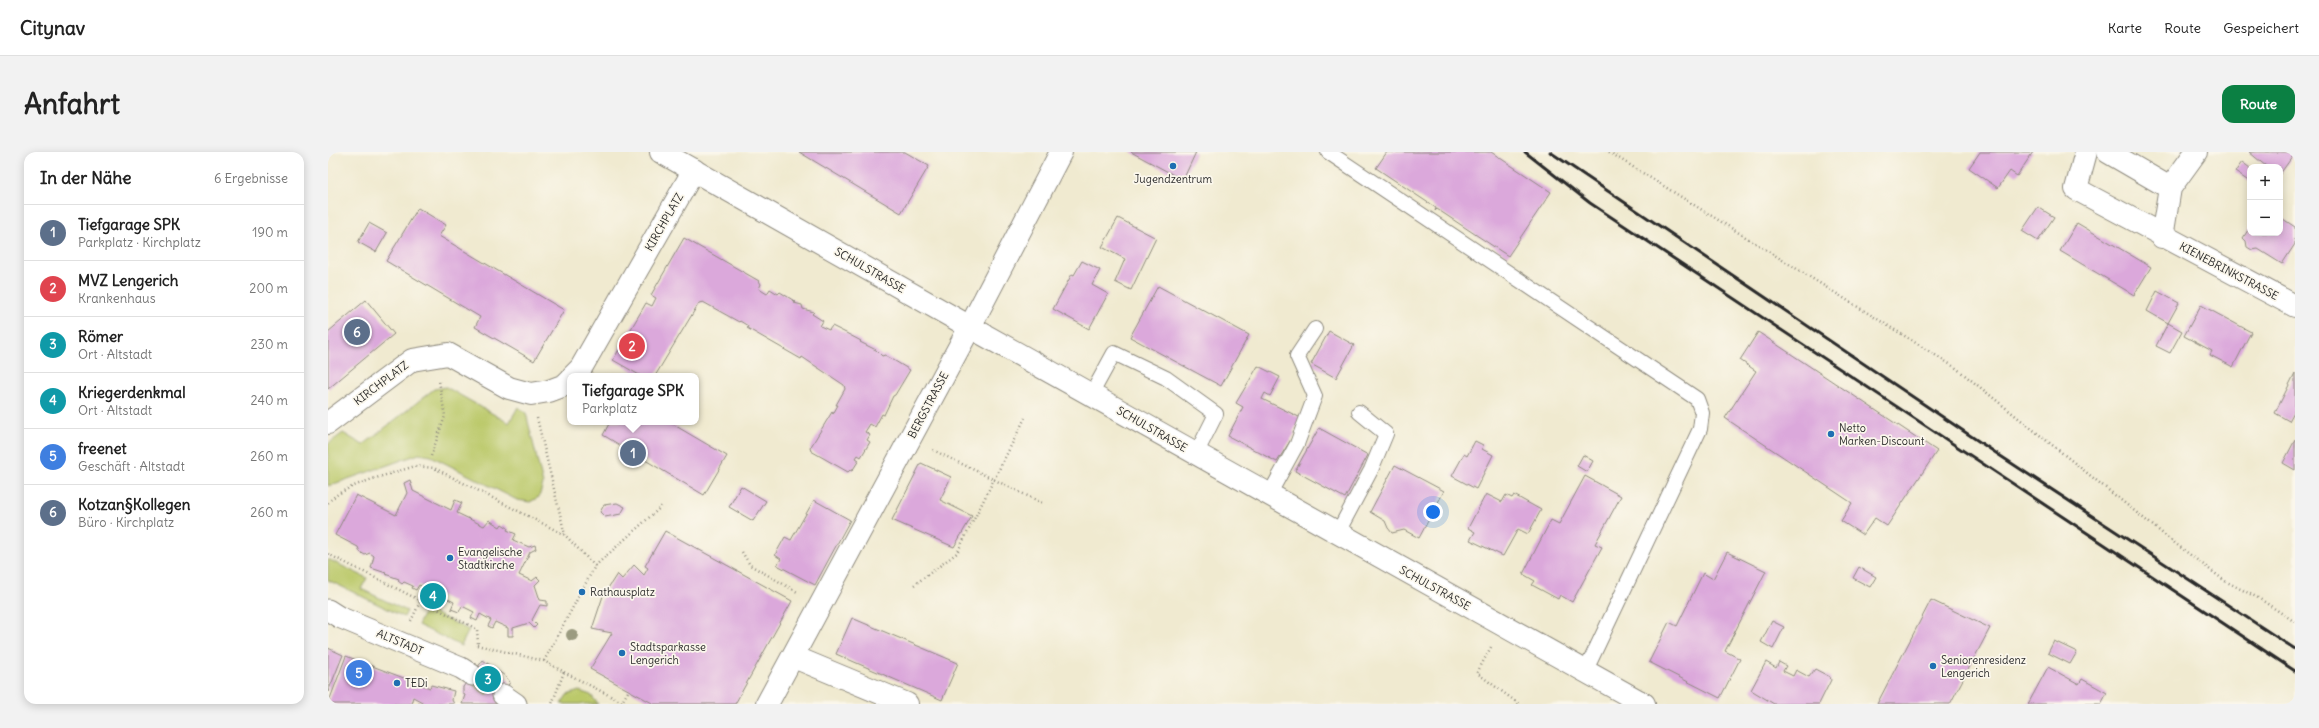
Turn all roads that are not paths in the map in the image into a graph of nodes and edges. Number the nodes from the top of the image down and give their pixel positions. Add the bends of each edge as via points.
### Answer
1 (662, 152) edge
2 (1060, 152) edge
3 (1328, 152) edge
4 (2086, 152) edge
5 (2108, 152) edge
6 (2196, 152) edge
7 (694, 170) junction
8 (2170, 188) junction
9 (2162, 237) junction
10 (2295, 306) edge
11 (970, 327) junction
12 (1315, 329) dead end
13 (576, 373) edge
14 (567, 383) edge
15 (1091, 395) junction
16 (1359, 412) dead end
17 (328, 423) edge
18 (1196, 454) junction
19 (1269, 495) junction
20 (1337, 534) junction
21 (328, 610) edge
22 (794, 657) junction
23 (466, 672) tunnel mouth
24 (1585, 672) junction
25 (767, 704) edge
26 (907, 704) edge
27 (1644, 704) edge

1 - 7 street, SCHULSTRASSE
2 - 11 street, BERGSTRASSE
3 - 24 lane via 1697,398 1702,413 1700,429
4 - 9 street, KIENEBRINKSTRASSE via 2076,189
5 - 8 street
6 - 8 street
7 - 11 street, SCHULSTRASSE
7 - 13 street, KIRCHPLATZ
8 - 9 street
9 - 10 street, KIENEBRINKSTRASSE
11 - 15 street, SCHULSTRASSE
11 - 22 street, BERGSTRASSE
12 - 19 lane via 1297,356 1315,396 1297,444
14 - 17 street, KIRCHPLATZ via 531,394 509,388 448,354 412,360
15 - 18 street, SCHULSTRASSE
15 - 18 lane via 1114,353 1166,378 1216,414
16 - 20 lane via 1386,434 1371,470
18 - 19 street, SCHULSTRASSE
19 - 20 street, SCHULSTRASSE
20 - 24 street, SCHULSTRASSE
21 - 23 street, ALTSTADT
22 - 25 street
22 - 26 street
24 - 27 street, SCHULSTRASSE

